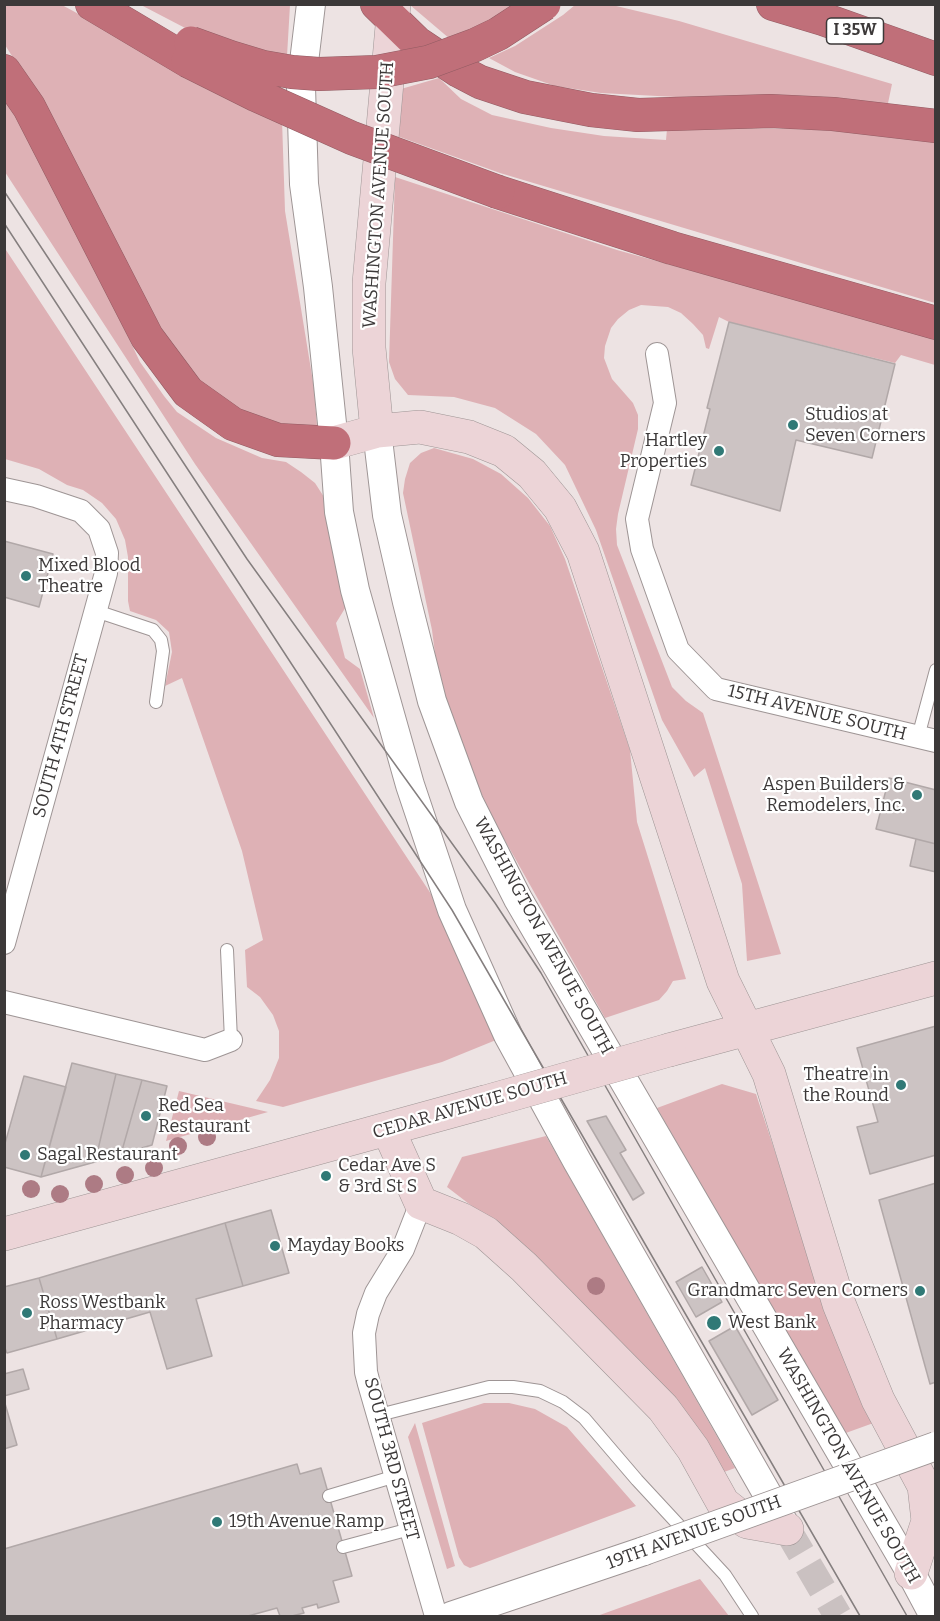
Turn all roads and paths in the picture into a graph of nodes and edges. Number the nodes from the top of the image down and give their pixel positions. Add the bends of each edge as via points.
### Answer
1 (92, 4) edge
2 (102, 4) edge
3 (311, 4) edge
4 (544, 4) edge
5 (773, 4) edge
6 (388, 10) edge
7 (190, 52) junction
8 (936, 59) edge
9 (4, 71) edge
10 (936, 126) edge
11 (936, 323) edge
12 (657, 354) dead end
13 (377, 431) junction
14 (334, 443) junction
15 (4, 489) edge
16 (96, 611) junction
17 (936, 670) edge
18 (156, 702) dead end
19 (927, 739) edge
20 (4, 943) edge
21 (227, 950) dead end
22 (936, 978) edge
23 (4, 1002) edge
24 (747, 1030) junction
25 (231, 1040) joint
26 (388, 1129) junction
27 (421, 1203) junction
28 (4, 1234) edge
29 (379, 1415) junction
30 (936, 1446) edge
31 (396, 1476) junction
32 (329, 1496) dead end
33 (410, 1529) junction
34 (787, 1529) joint
35 (344, 1547) dead end
36 (911, 1573) junction
37 (436, 1617) edge
38 (450, 1617) edge
39 (752, 1617) edge
40 (934, 1617) edge

1 - 7 highway
2 - 7 highway
3 - 14 street via 301,87 304,173
4 - 7 highway, bridge via 475,45 429,62 377,72 292,72
5 - 8 highway, I 35W
6 - 10 highway via 417,43 459,71 525,97 638,115 770,111
6 - 13 main road, WASHINGTON AVENUE SOUTH via 369,283 369,348
7 - 11 highway, bridge via 256,95 408,160 672,248
9 - 14 highway via 29,107 147,337 188,392 233,424 278,440
12 - 19 street, 15TH AVENUE SOUTH via 665,403 638,519 642,549 678,650 716,688
13 - 14 main road
13 - 24 main road via 420,427 469,437 504,451 532,474 560,508 583,552 723,981
13 - 36 street, WASHINGTON AVENUE SOUTH via 387,515 406,602 432,701 469,802 518,899
14 - 34 street via 339,512 355,590 410,784 461,930 513,1046
15 - 16 street, SOUTH 4TH STREET via 81,511 99,529 107,553
16 - 18 lane via 153,630 161,640
16 - 20 street, SOUTH 4TH STREET
17 - 19 lane
21 - 25 lane
22 - 24 main road, CEDAR AVENUE SOUTH
23 - 25 street via 205,1050
24 - 26 main road, CEDAR AVENUE SOUTH, bridge
24 - 36 main road via 769,1074 839,1304 878,1400 924,1486 928,1521
26 - 27 main road
26 - 28 main road, CEDAR AVENUE SOUTH
27 - 29 street, SOUTH 3RD STREET via 403,1249 376,1293 364,1333 366,1372
27 - 34 main road via 486,1233 524,1267 663,1408 693,1449 723,1503 747,1522
29 - 31 street, SOUTH 3RD STREET
29 - 39 lane via 489,1387 540,1391 563,1402 584,1418 725,1575
30 - 38 street, 19TH AVENUE SOUTH, bridge
31 - 32 lane
31 - 33 street, SOUTH 3RD STREET
33 - 35 lane
33 - 37 street, SOUTH 3RD STREET
36 - 40 street, WASHINGTON AVENUE SOUTH

